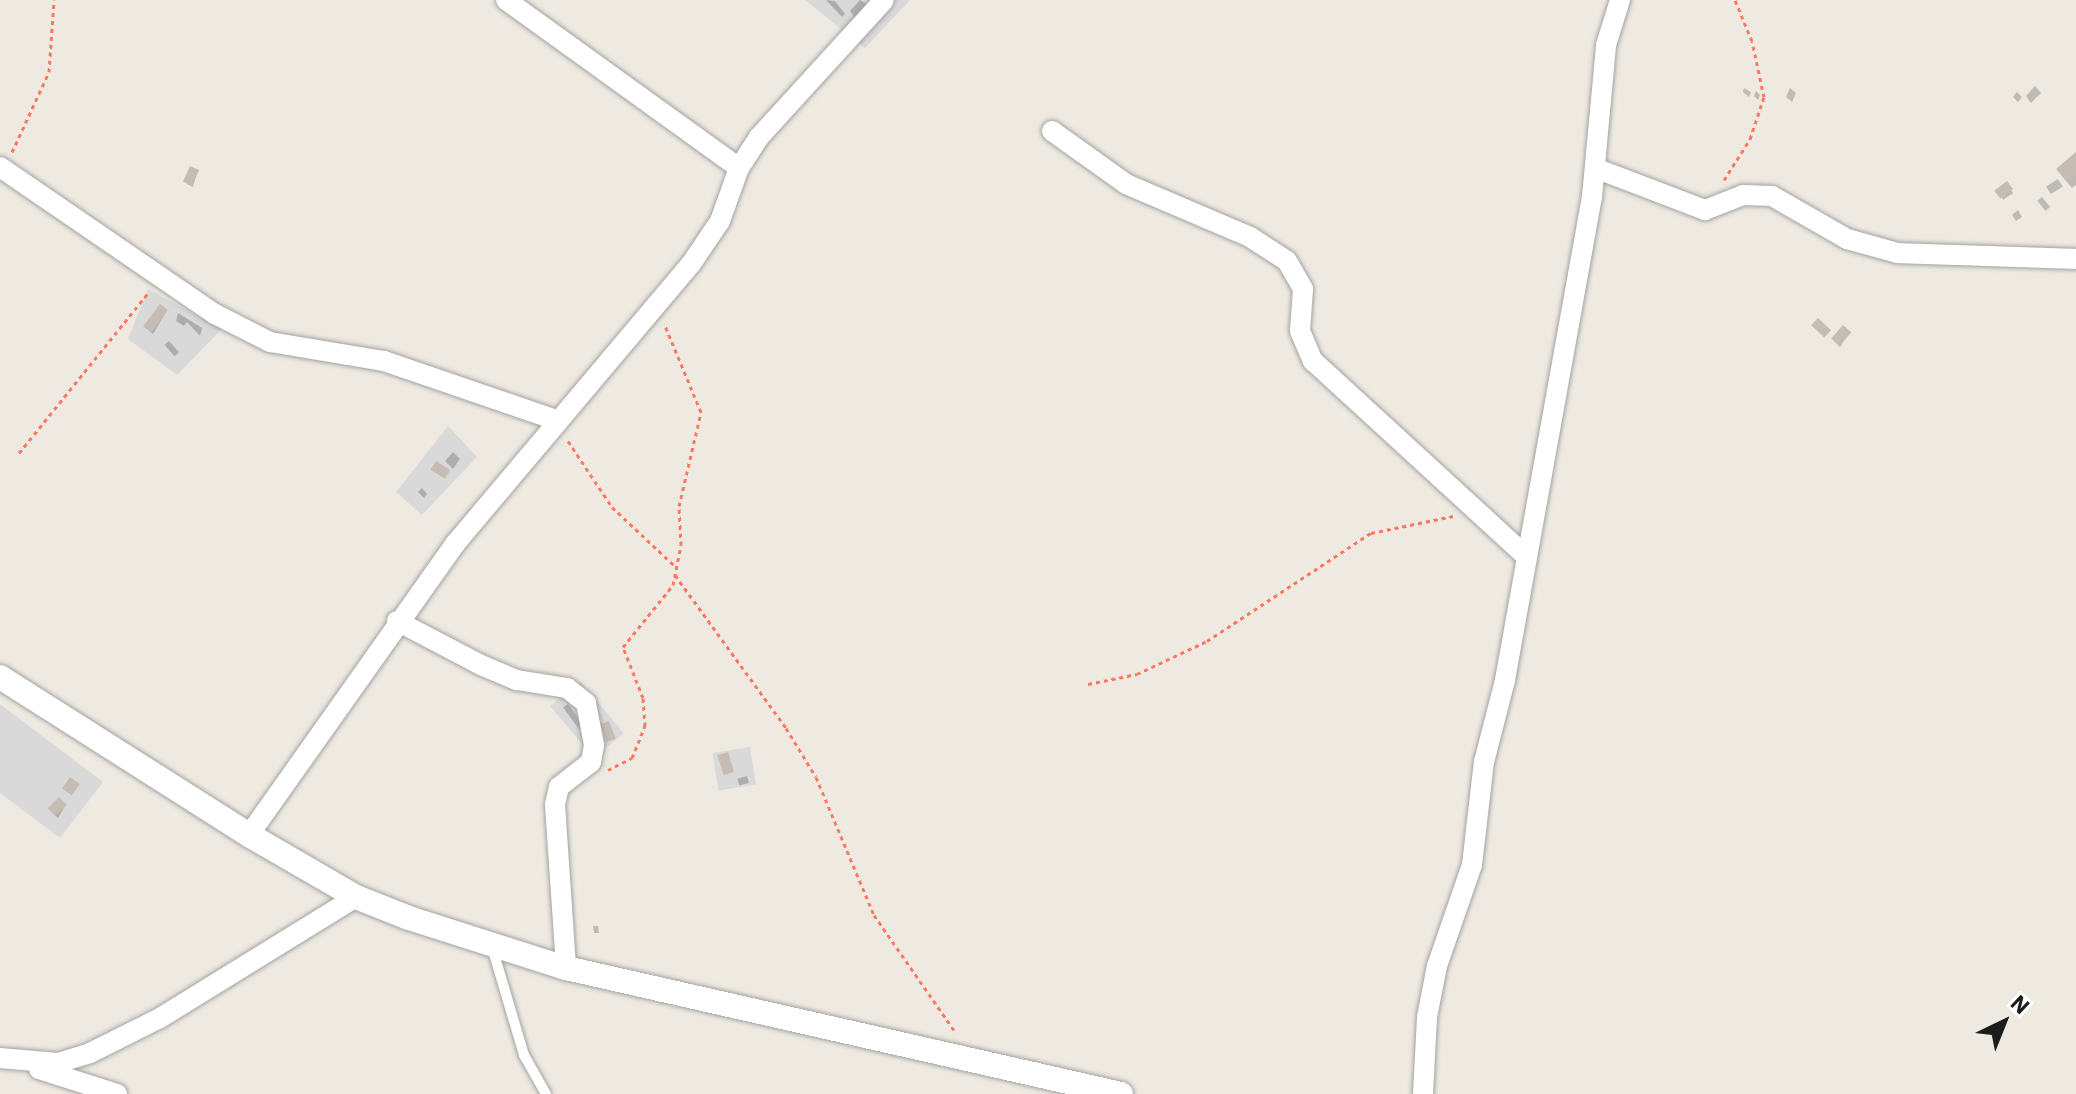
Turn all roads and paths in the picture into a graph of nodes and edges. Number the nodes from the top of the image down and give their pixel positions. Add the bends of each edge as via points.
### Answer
1 (54, 0) edge
2 (506, 0) edge
3 (884, 0) edge
4 (1620, 0) edge
5 (1735, 0) edge
6 (1052, 131) dead end
7 (1, 168) edge
8 (739, 168) junction
9 (1595, 168) junction
10 (1705, 210) junction
11 (2076, 259) edge
12 (160, 277) junction
13 (655, 306) junction
14 (556, 420) junction
15 (19, 453) dead end
16 (1481, 516) junction
17 (1525, 555) junction
18 (677, 568) junction
19 (675, 575) junction
20 (397, 621) junction
21 (0, 677) edge
22 (1088, 684) dead end
23 (578, 776) junction
24 (249, 835) junction
25 (356, 897) junction
26 (492, 947) junction
27 (566, 968) junction
28 (10, 1061) edge
29 (974, 1061) junction
30 (117, 1094) edge
31 (546, 1094) edge
32 (1121, 1094) edge
33 (1423, 1094) edge

1 - 7 path via 49,72 37,107
2 - 8 street
3 - 8 street via 759,137
4 - 9 street via 1606,45
5 - 10 path via 1752,41 1764,97 1750,139
6 - 16 street via 1126,184 1250,237 1287,261 1303,289 1300,331 1308,354
7 - 12 street
8 - 13 street via 720,221
9 - 10 street
9 - 17 street
10 - 11 street via 1755,194 1772,196 1821,226 1874,249
12 - 14 street via 270,342 384,361
12 - 15 path
13 - 14 street
13 - 18 path via 680,351 701,412 679,506
14 - 18 path via 612,507
14 - 20 street
16 - 17 street
16 - 22 path via 1440,518 1371,533 1207,641 1137,674
17 - 33 street via 1505,680 1484,762 1472,865 1429,1004
18 - 19 path
19 - 23 path via 668,595 631,631 623,647 646,713 639,745 620,768
19 - 29 path via 794,740 816,777 874,915
20 - 23 street via 517,680 579,695 592,719 594,745 591,762
20 - 24 street
21 - 24 street
23 - 27 street via 559,787 555,805
24 - 25 street
25 - 26 street
25 - 28 street via 123,1038 58,1063
26 - 27 street
26 - 31 lane via 524,1055
27 - 29 street
28 - 30 street
29 - 32 street

